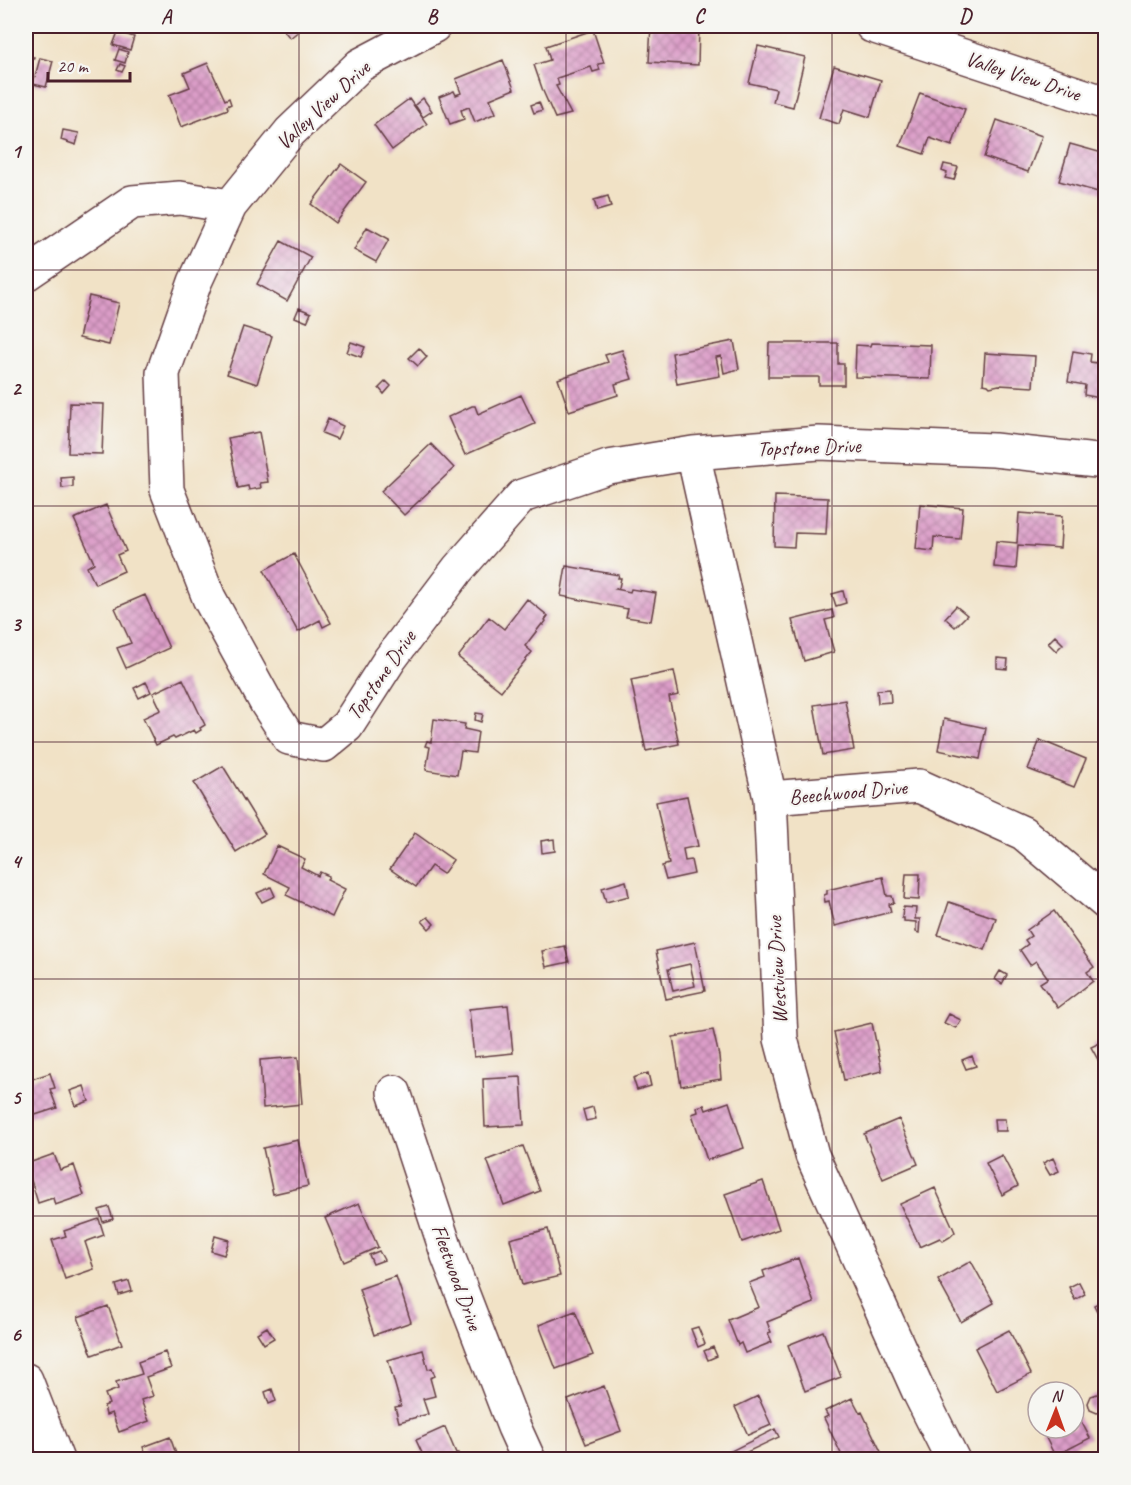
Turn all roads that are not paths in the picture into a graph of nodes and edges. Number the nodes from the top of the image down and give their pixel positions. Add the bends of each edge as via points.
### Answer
1 (434, 26) edge
2 (872, 26) edge
3 (1106, 103) edge
4 (230, 206) junction
5 (26, 274) edge
6 (693, 453) junction
7 (1106, 462) edge
8 (770, 798) junction
9 (1106, 903) edge
10 (394, 1092) dead end
11 (26, 1380) edge
12 (57, 1460) edge
13 (529, 1460) edge
14 (953, 1460) edge

1 - 4 street, Valley View Drive via 360,65 290,132
2 - 3 street, Valley View Drive
4 - 5 street via 180,198 132,202
4 - 6 street, Topstone Drive via 195,282 163,373 167,490 209,598 289,738 324,745 347,726 390,659 458,569 522,496 608,467
6 - 7 street, Topstone Drive via 819,443 994,450
6 - 8 street, Westview Drive
8 - 9 street, Beechwood Drive via 919,786 1023,833
8 - 14 street, Westview Drive via 781,1039 812,1155
10 - 13 street, Fleetwood Drive via 448,1256
11 - 12 street

